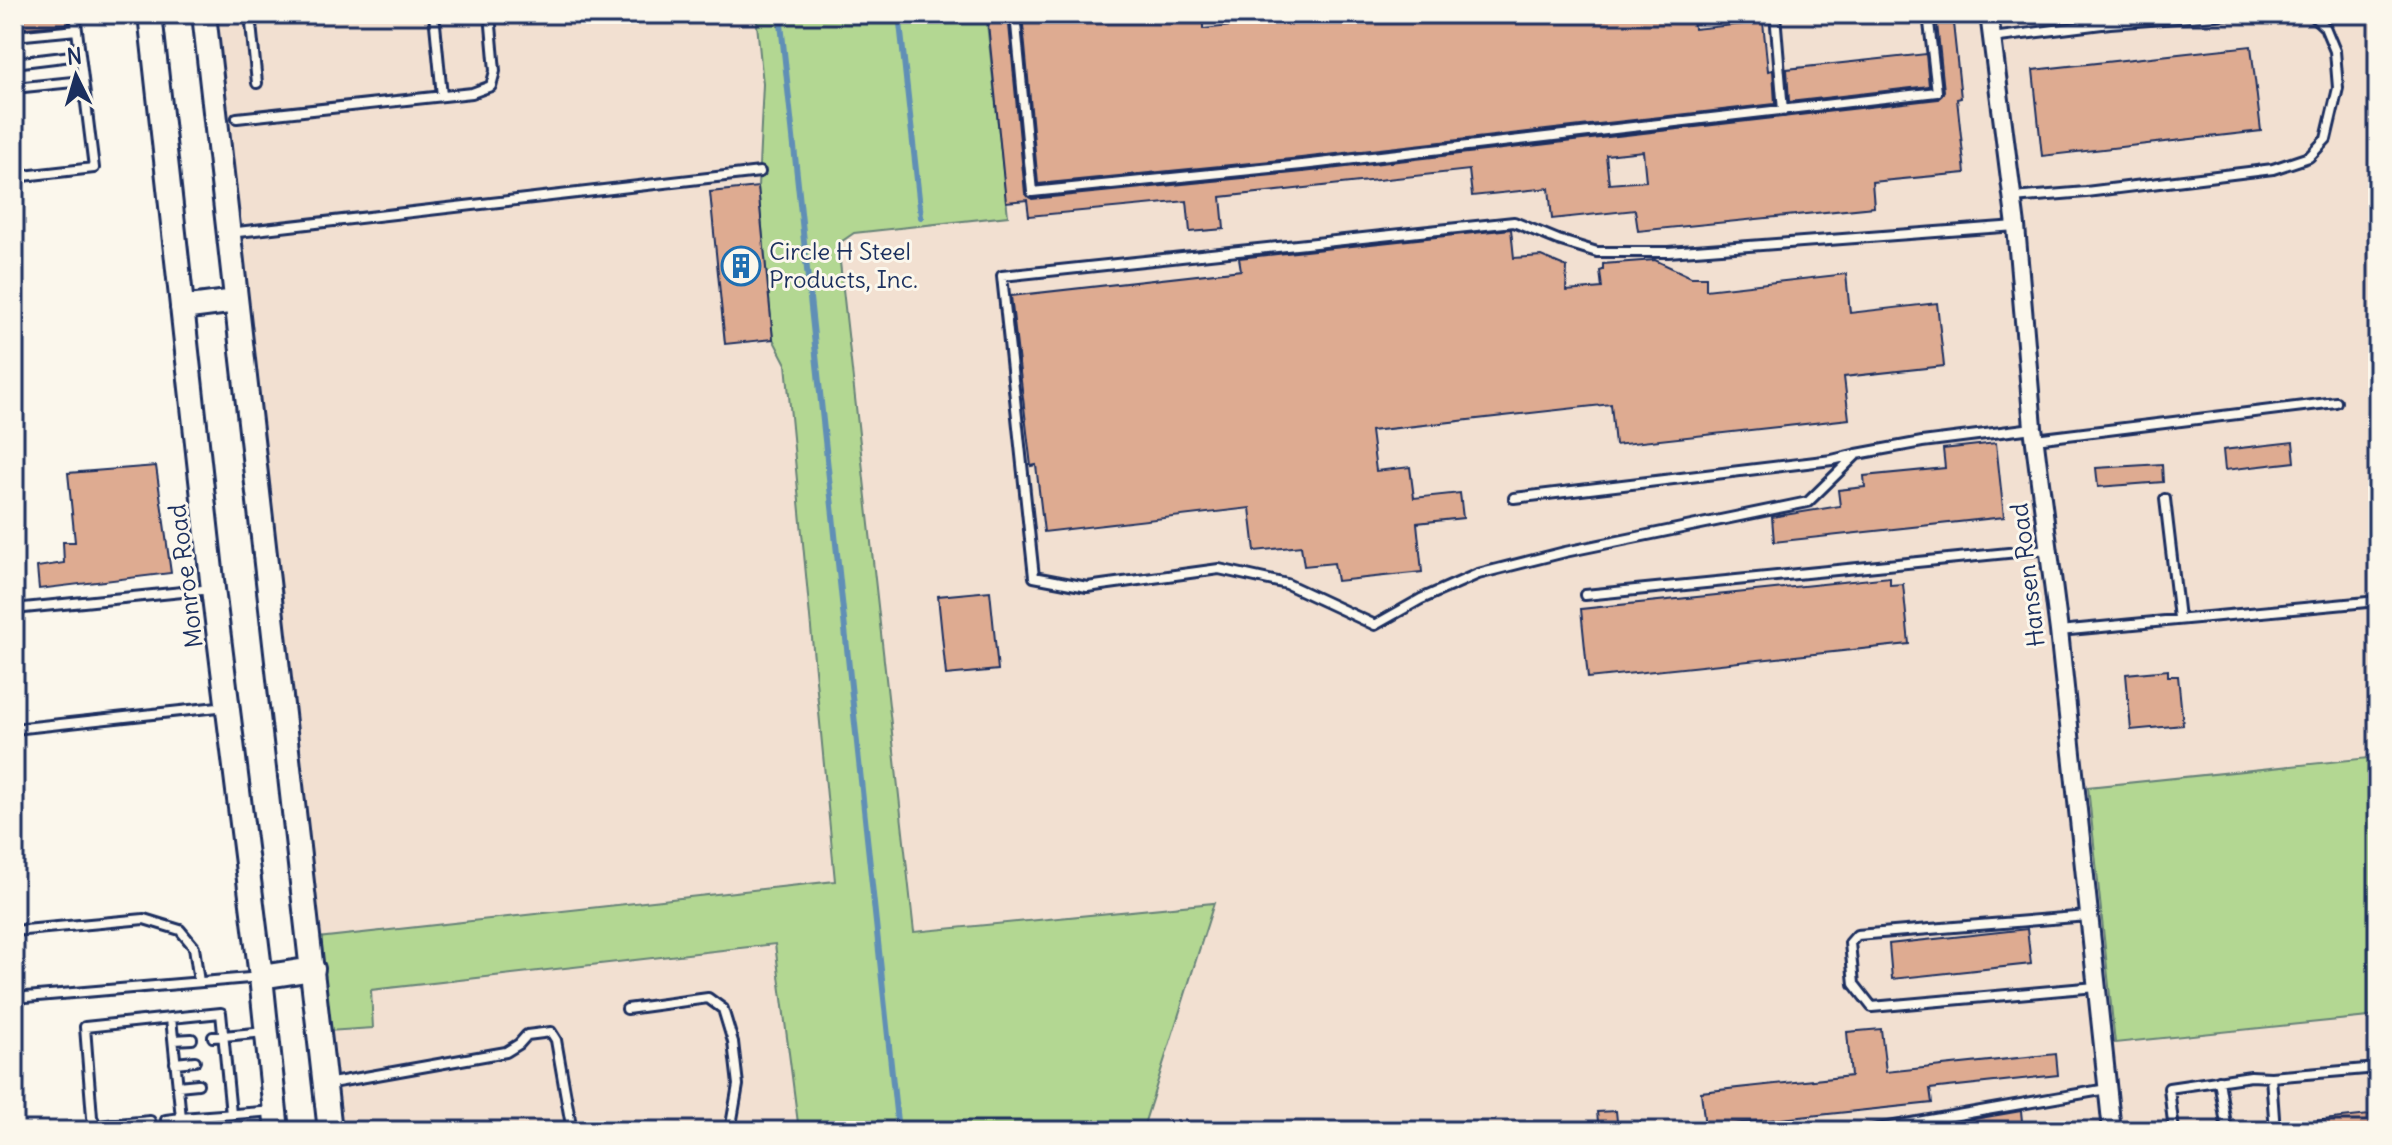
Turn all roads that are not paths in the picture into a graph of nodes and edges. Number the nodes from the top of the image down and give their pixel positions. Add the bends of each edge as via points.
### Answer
1 (75, 14) edge
2 (150, 14) edge
3 (204, 14) edge
4 (250, 14) edge
5 (434, 14) edge
6 (490, 14) edge
7 (1015, 14) edge
8 (1775, 14) edge
9 (1928, 14) edge
10 (1989, 14) edge
11 (2230, 14) edge
12 (2311, 14) edge
13 (77, 30) junction
14 (14, 36) edge
15 (1992, 38) junction
16 (80, 55) junction
17 (14, 63) edge
18 (83, 81) junction
19 (257, 83) dead end
20 (14, 88) edge
21 (442, 96) junction
22 (1783, 111) junction
23 (237, 118) dead end
24 (760, 172) dead end
25 (14, 177) edge
26 (2012, 198) junction
27 (2016, 226) junction
28 (228, 233) junction
29 (236, 301) junction
30 (182, 308) junction
31 (2336, 402) dead end
32 (2034, 433) junction
33 (1857, 454) junction
34 (1514, 498) dead end
35 (2165, 499) dead end
36 (2049, 549) junction
37 (14, 585) edge
38 (213, 589) junction
39 (1585, 595) dead end
40 (2378, 601) edge
41 (15, 609) edge
42 (2179, 618) junction
43 (2059, 631) junction
44 (227, 706) junction
45 (14, 729) edge
46 (2088, 916) junction
47 (14, 931) edge
48 (313, 969) junction
49 (261, 977) junction
50 (199, 982) junction
51 (2096, 987) junction
52 (14, 998) edge
53 (627, 1009) dead end
54 (171, 1018) junction
55 (267, 1032) junction
56 (224, 1036) junction
57 (213, 1037) dead end
58 (192, 1039) dead end
59 (174, 1040) junction
60 (226, 1058) junction
61 (215, 1059) dead end
62 (195, 1061) dead end
63 (175, 1063) junction
64 (2378, 1068) edge
65 (2271, 1077) junction
66 (2219, 1080) junction
67 (228, 1081) junction
68 (218, 1082) dead end
69 (198, 1084) dead end
70 (325, 1084) junction
71 (178, 1086) junction
72 (2108, 1089) junction
73 (231, 1114) junction
74 (181, 1118) junction
75 (166, 1120) dead end
76 (150, 1121) dead end
77 (276, 1121) edge
78 (330, 1131) edge
79 (572, 1131) edge
80 (730, 1131) edge
81 (1866, 1131) edge
82 (2112, 1131) edge
83 (2174, 1131) edge
84 (2227, 1131) edge
85 (2275, 1131) edge

1 - 13 lane
2 - 30 main road, Monroe Road
3 - 28 main road
4 - 19 lane
5 - 21 lane
6 - 21 lane via 495,71 491,86
7 - 22 lane via 1032,192
8 - 22 lane
9 - 22 lane via 1937,92
10 - 15 street, Hansen Road
11 - 15 lane
12 - 26 lane via 2325,27 2335,51 2338,88 2326,139 2309,157 2273,169
13 - 14 lane
13 - 16 lane
15 - 26 street, Hansen Road
16 - 17 lane
16 - 18 lane
18 - 20 lane
18 - 25 lane via 94,168
21 - 23 lane
24 - 28 lane
26 - 27 street, Hansen Road
27 - 32 street, Hansen Road
27 - 33 lane via 1668,252 1597,252 1514,222 1002,276 1034,577 1087,587 1219,569 1287,584 1375,625 1478,574 1808,502
28 - 29 main road
29 - 30 main road
29 - 48 main road
30 - 38 main road, Monroe Road
31 - 32 lane
32 - 33 lane via 1922,442
32 - 36 street, Hansen Road
33 - 34 lane
35 - 42 lane
36 - 39 lane
36 - 43 street, Hansen Road
37 - 41 lane
38 - 41 lane
38 - 44 main road, Monroe Road
40 - 42 lane
42 - 43 lane
43 - 46 street, Hansen Road
44 - 45 lane
44 - 49 main road, Monroe Road
46 - 51 street, Hansen Road
46 - 51 lane via 1857,935 1850,943 1854,984 1872,1007
47 - 50 lane via 144,919 180,930 194,947
48 - 49 main road
48 - 70 main road
49 - 50 lane
49 - 55 main road, Monroe Road
50 - 52 lane
51 - 72 street, Hansen Road
53 - 80 lane via 708,998 723,1009 738,1085
54 - 56 lane via 221,1013
54 - 59 lane
54 - 76 lane via 85,1027 96,1126
55 - 56 lane
55 - 77 main road, Monroe Road
56 - 57 lane
56 - 60 lane
58 - 59 lane
59 - 63 lane
60 - 61 lane
60 - 67 lane
62 - 63 lane
63 - 71 lane
64 - 65 lane
65 - 66 lane
65 - 85 lane
66 - 83 lane via 2169,1088
66 - 84 lane
67 - 68 lane
67 - 73 lane
69 - 71 lane
70 - 78 main road
70 - 79 lane via 506,1052 527,1035 551,1032
71 - 74 lane
72 - 81 lane
72 - 82 street, Hansen Road
73 - 74 lane
73 - 77 lane
74 - 75 lane

